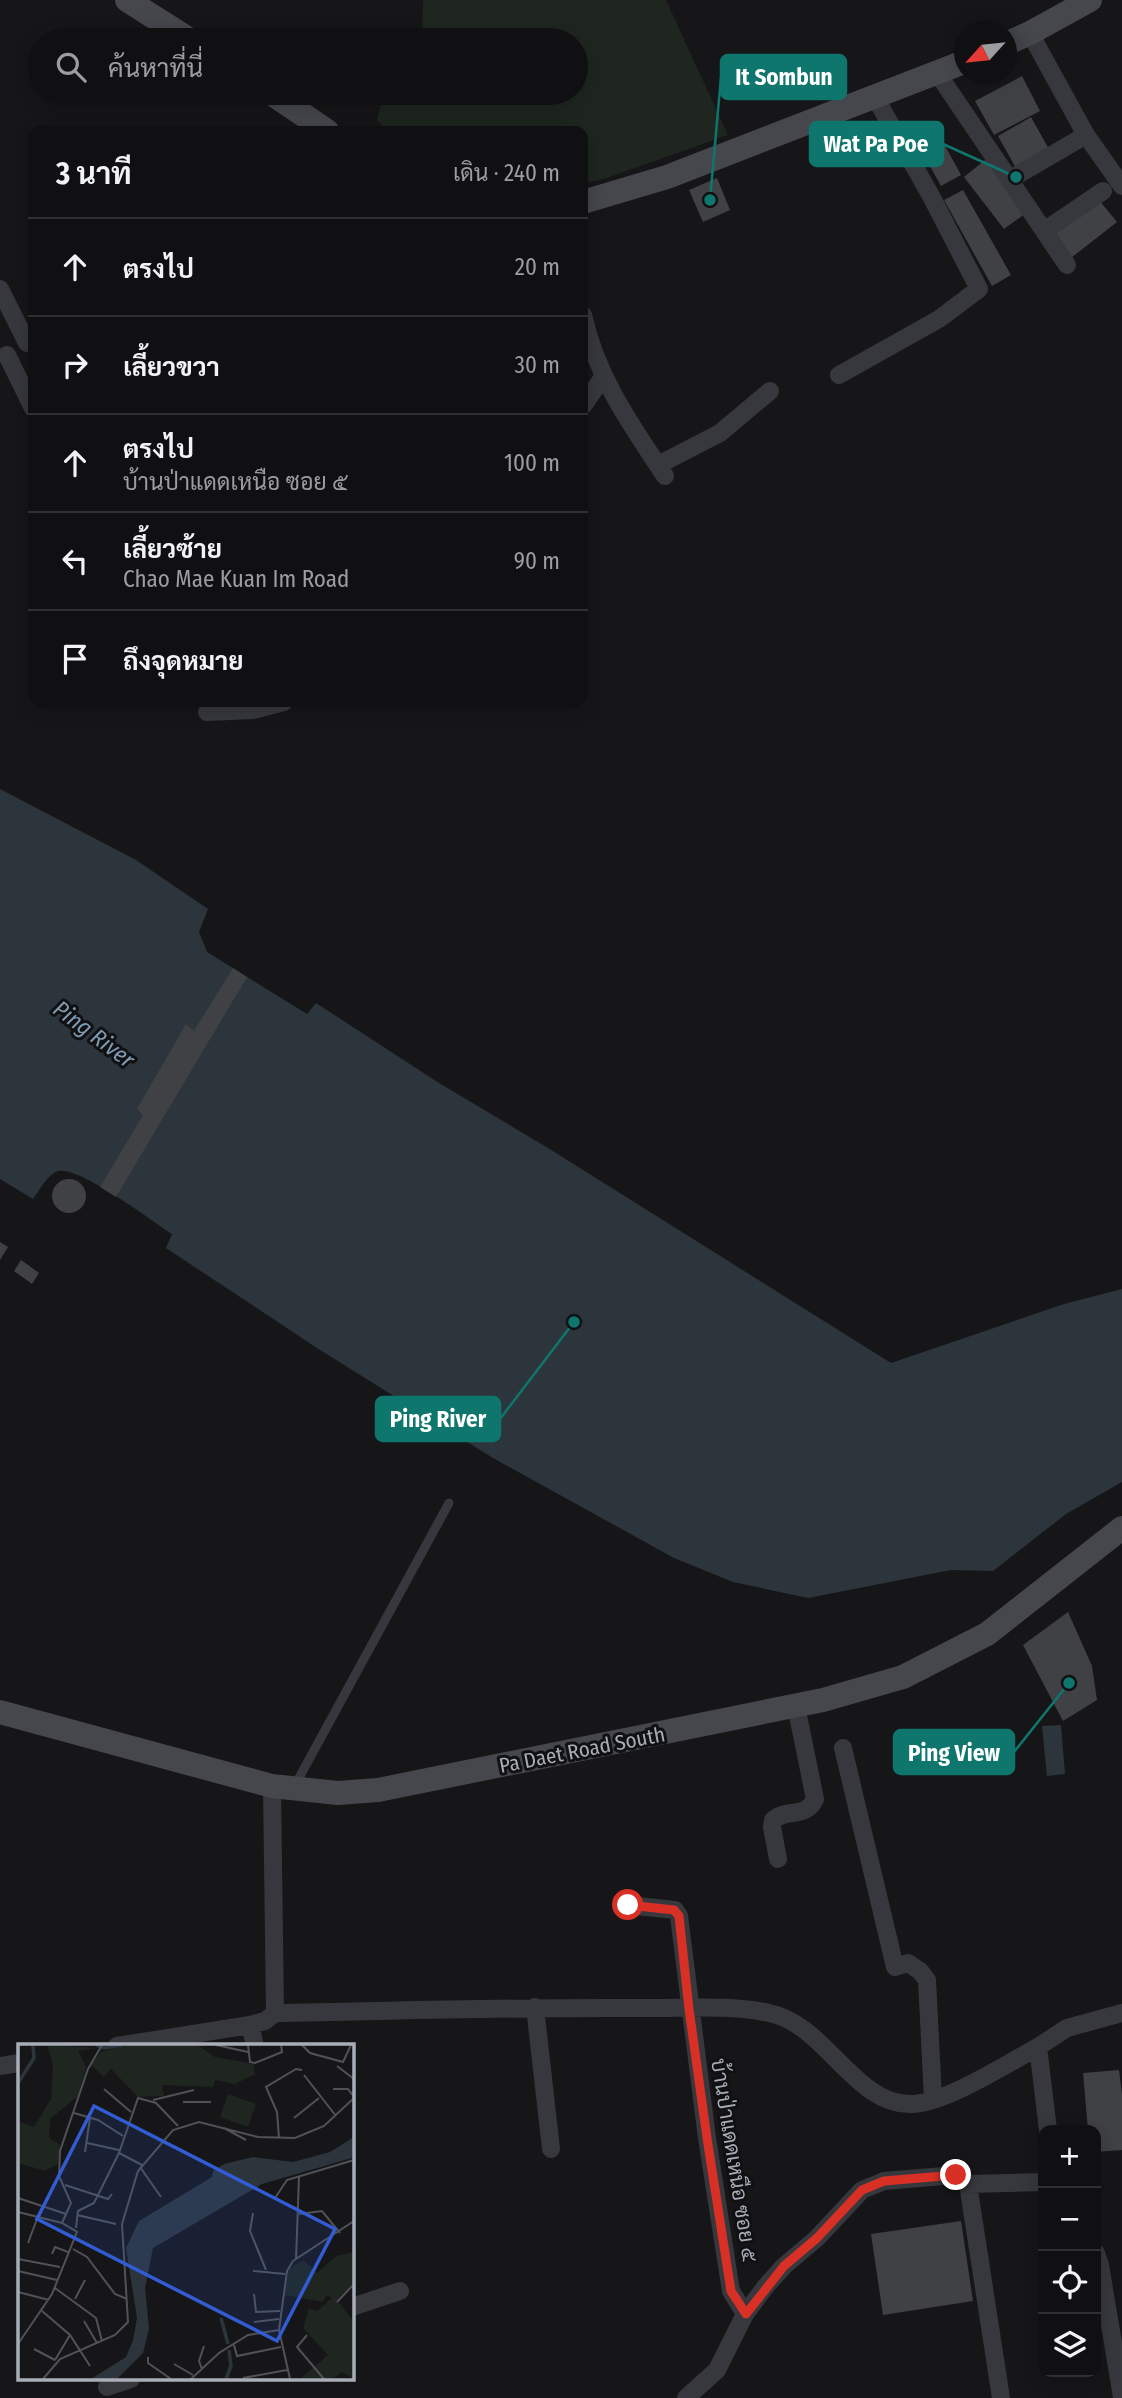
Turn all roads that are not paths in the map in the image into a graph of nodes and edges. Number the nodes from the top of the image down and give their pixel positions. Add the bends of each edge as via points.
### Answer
1 (127, 0) edge
2 (1090, 0) edge
3 (171, 28) edge
4 (1030, 33) junction
5 (1017, 39) edge
6 (954, 67) edge
7 (938, 74) junction
8 (875, 97) junction
9 (289, 105) edge
10 (320, 126) edge
11 (1086, 135) junction
12 (1009, 180) junction
13 (1122, 186) edge
14 (1103, 191) dead end
15 (588, 201) edge
16 (1044, 231) junction
17 (1067, 265) dead end
18 (0, 289) edge
19 (28, 338) edge
20 (588, 340) edge
21 (28, 342) edge
22 (3, 357) edge
23 (839, 375) dead end
24 (603, 377) junction
25 (770, 391) dead end
26 (588, 399) edge
27 (28, 400) edge
28 (265, 707) edge
29 (207, 712) dead end
30 (449, 1503) dead end
31 (1122, 1528) edge
32 (796, 1706) junction
33 (0, 1712) edge
34 (842, 1748) dead end
35 (283, 1787) junction
36 (778, 1859) dead end
37 (628, 1905) dead end
38 (535, 2007) junction
39 (689, 2009) junction
40 (275, 2013) junction
41 (1122, 2013) edge
42 (250, 2025) junction
43 (131, 2044) edge
44 (255, 2044) edge
45 (1038, 2047) junction
46 (18, 2063) edge
47 (0, 2066) edge
48 (933, 2099) junction
49 (1047, 2125) edge
50 (551, 2148) dead end
51 (962, 2180) junction
52 (1038, 2182) edge
53 (1101, 2271) edge
54 (400, 2291) dead end
55 (354, 2305) edge
56 (746, 2314) junction
57 (128, 2380) edge
58 (107, 2388) edge
59 (1122, 2397) edge
60 (686, 2398) edge
61 (1001, 2398) edge

1 - 3 street
2 - 4 street
4 - 5 street
4 - 11 street
6 - 7 street
7 - 8 street
7 - 12 street
8 - 15 street via 667,177
8 - 23 street via 979,289 939,319
9 - 10 street
11 - 12 street
11 - 13 street
12 - 16 street
14 - 16 street
16 - 17 street
18 - 19 street
20 - 24 street
21 - 22 street
22 - 27 street
24 - 25 street via 661,470 720,433
24 - 26 street
28 - 29 street
30 - 35 lane
31 - 32 street, Pa Daet Road South via 987,1634 903,1677
32 - 35 street, Pa Daet Road South via 377,1790 338,1793
32 - 36 street via 815,1799 807,1810 773,1820
33 - 35 street, Pa Daet Road South
34 - 48 street via 895,1966 908,1963 927,1980
35 - 40 street
37 - 39 street, บ้านป่าแดดเหนือ ซอย ๕ via 665,1907 679,1916
38 - 39 street
38 - 40 street
38 - 50 street
39 - 48 street via 771,2013 809,2031 875,2094 895,2104
39 - 56 street, บ้านป่าแดดเหนือ ซอย ๕ via 731,2291
40 - 42 street
41 - 45 street via 1067,2028
42 - 43 street
42 - 44 street
45 - 48 street
45 - 49 street
46 - 47 street
51 - 52 street
51 - 56 street via 884,2181 862,2190 784,2266
51 - 61 street
53 - 59 street
54 - 55 street
56 - 60 street via 717,2370
57 - 58 street

